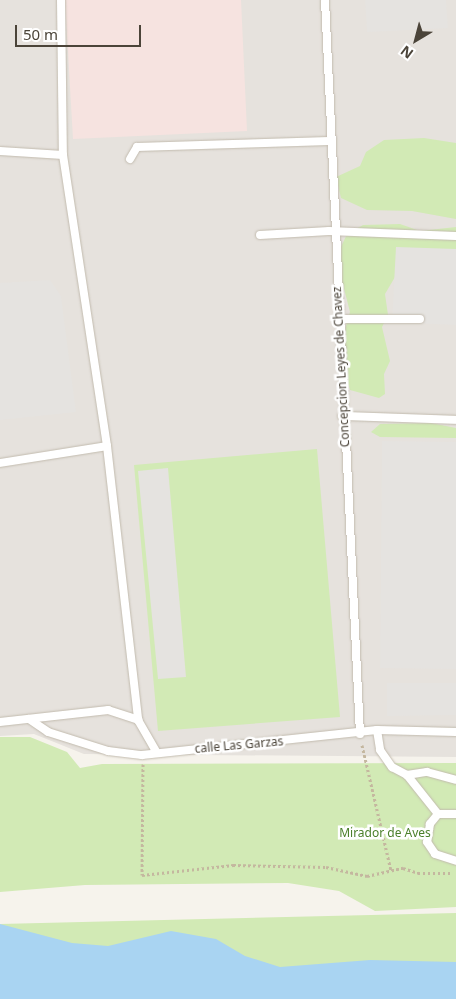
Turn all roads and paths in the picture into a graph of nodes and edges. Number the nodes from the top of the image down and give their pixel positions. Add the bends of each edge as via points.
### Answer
1 (60, 0) edge
2 (324, 0) edge
3 (329, 141) junction
4 (0, 151) edge
5 (63, 155) junction
6 (130, 159) dead end
7 (334, 232) junction
8 (260, 235) dead end
9 (456, 236) edge
10 (338, 319) junction
11 (420, 319) dead end
12 (342, 416) junction
13 (456, 420) edge
14 (107, 446) junction
15 (0, 463) edge
16 (30, 719) junction
17 (138, 720) junction
18 (0, 722) edge
19 (377, 730) junction
20 (456, 732) edge
21 (360, 734) junction
22 (157, 753) junction
23 (142, 754) junction
24 (407, 775) junction
25 (456, 780) edge
26 (438, 814) junction
27 (456, 814) edge
28 (456, 861) edge
29 (391, 871) junction
30 (456, 873) edge

1 - 5 lane
2 - 3 lane, Concepcion Leyes de Chavez
3 - 6 lane via 136,147
3 - 7 lane, Concepcion Leyes de Chavez
4 - 5 lane
5 - 14 lane
7 - 8 lane
7 - 9 lane
7 - 10 lane, Concepcion Leyes de Chavez
10 - 11 lane
10 - 12 lane, Concepcion Leyes de Chavez
12 - 13 lane
12 - 21 lane, Concepcion Leyes de Chavez
14 - 15 lane
14 - 17 lane
16 - 17 lane via 108,710
16 - 18 lane
16 - 23 lane, calle Las Garzas via 48,732 108,751
17 - 22 lane
19 - 20 lane, calle Las Garzas
19 - 21 lane, calle Las Garzas
19 - 24 lane via 384,759
21 - 22 lane, calle Las Garzas
21 - 29 path
22 - 23 lane, calle Las Garzas
23 - 29 path via 142,875 233,865 326,867 367,876
24 - 25 lane via 427,772
24 - 26 lane
26 - 27 lane
26 - 28 lane via 430,824 428,842 435,854
29 - 30 path

